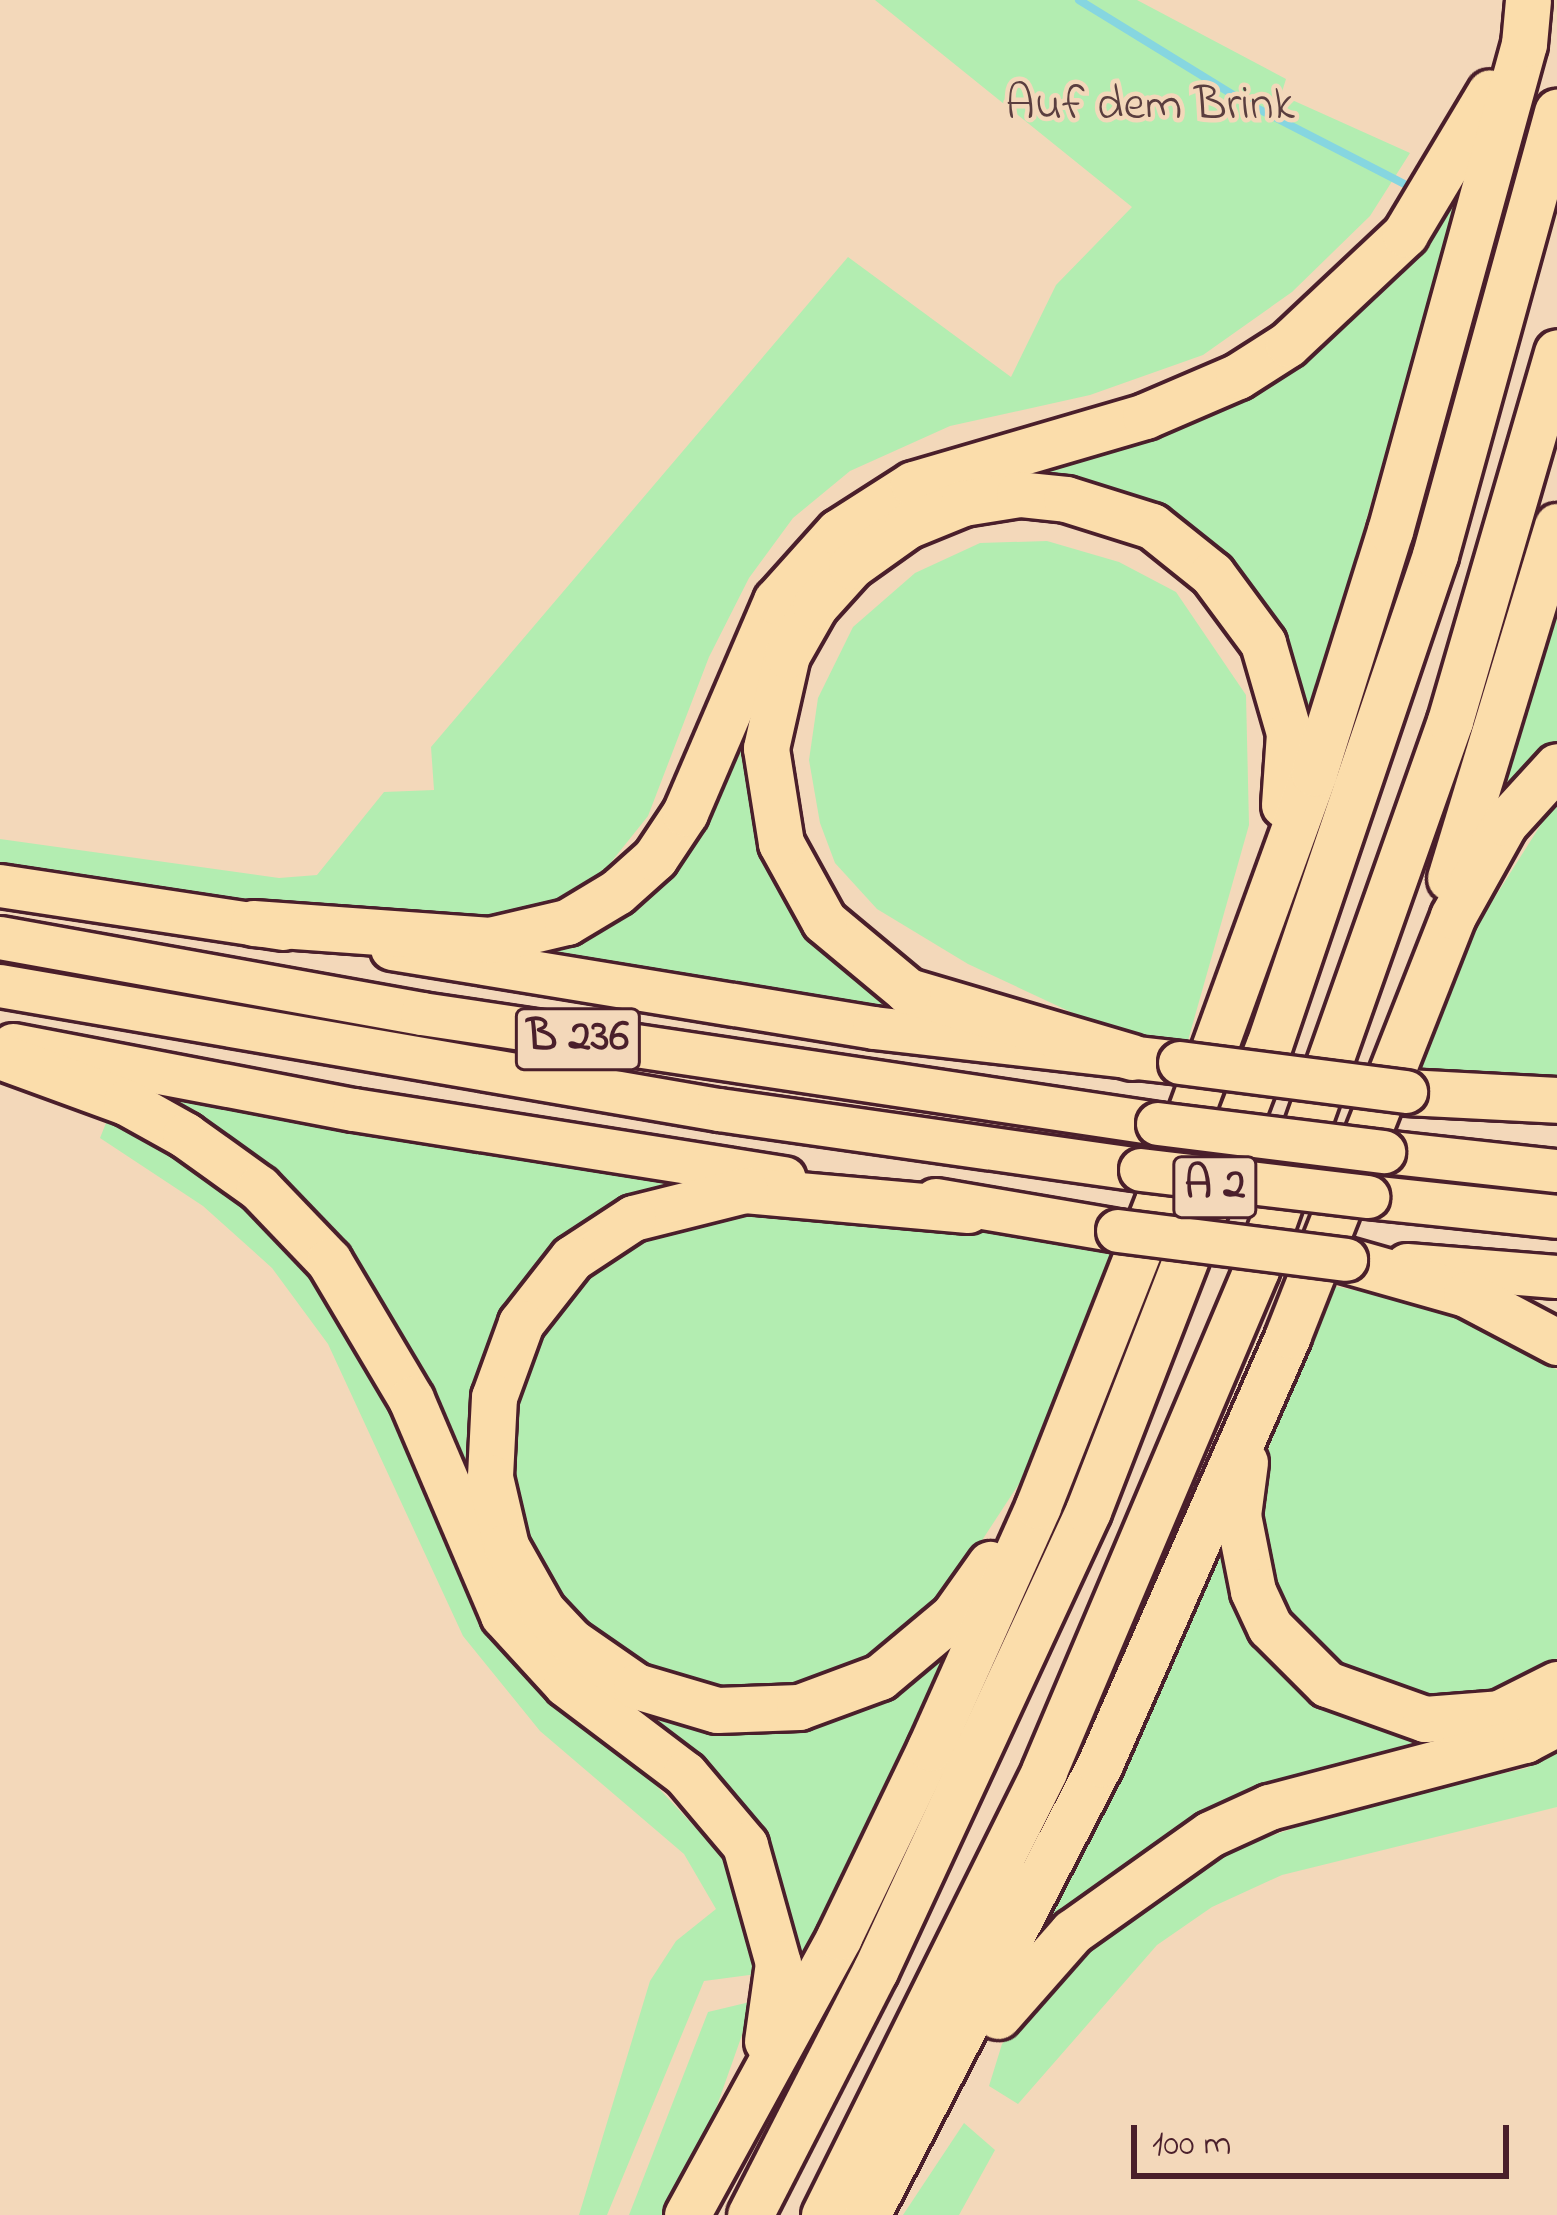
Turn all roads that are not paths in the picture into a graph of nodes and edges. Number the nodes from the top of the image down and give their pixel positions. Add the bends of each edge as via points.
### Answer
1 (1527, 0) edge
2 (1557, 111) edge
3 (1557, 352) edge
4 (1557, 526) edge
5 (1557, 766) edge
6 (0, 886) edge
7 (253, 923) junction
8 (1257, 932) junction
9 (0, 938) edge
10 (0, 986) edge
11 (1418, 991) junction
12 (0, 1043) edge
13 (0, 1057) edge
14 (1132, 1057) junction
15 (1406, 1092) junction
16 (1557, 1100) edge
17 (1557, 1116) edge
18 (1557, 1171) edge
19 (968, 1210) junction
20 (1557, 1217) edge
21 (1346, 1260) junction
22 (1557, 1277) edge
23 (1288, 1335) junction
24 (1557, 1342) edge
25 (1049, 1463) junction
26 (1557, 1684) edge
27 (1557, 1723) edge
28 (922, 2113) junction
29 (716, 2159) junction
30 (687, 2215) edge
31 (750, 2215) edge
32 (824, 2215) edge
33 (867, 2215) edge

1 - 7 highway via 1438,189 1372,269 1288,344 1238,376 1145,416 913,484 876,503 814,555 753,646 685,813 655,858 616,892 567,922 490,940
1 - 8 highway via 1524,44 1390,531
2 - 31 highway, A 2 via 1435,555 1270,1046 1088,1511 875,1971
3 - 32 highway, A 2 via 1450,721 1256,1270 1043,1772
4 - 11 highway
5 - 11 highway via 1478,865
6 - 7 highway
7 - 14 highway via 874,1028
8 - 14 highway via 1289,776 1289,733 1263,643 1192,554 1108,508 1018,494 963,502 907,526 851,566 805,622 771,704 767,792 799,883 850,949 908,991
8 - 25 highway
9 - 18 highway, B 236, bridge via 445,1018 1158,1124
10 - 20 highway, B 236, bridge via 719,1110 1141,1170
11 - 23 highway
12 - 19 highway
13 - 29 highway via 126,1102 185,1135 305,1233 381,1340 502,1615 566,1684 686,1774 745,1844 773,1928 778,1994 760,2062
14 - 15 highway, bridge
15 - 16 highway
15 - 17 highway
19 - 21 highway, bridge
19 - 25 highway via 745,1190 675,1202 599,1238 539,1293 505,1358 488,1438 495,1514 542,1610 600,1664 677,1702 758,1711 842,1695 917,1651 985,1573
21 - 22 highway
21 - 24 highway via 1466,1294
23 - 26 highway via 1245,1463 1238,1515 1252,1591 1270,1627 1328,1684 1425,1720 1499,1713
23 - 28 highway via 1100,1764
25 - 29 highway via 930,1748
27 - 28 highway via 1525,1740 1269,1807 1159,1864 1030,1974
28 - 33 highway
29 - 30 highway

